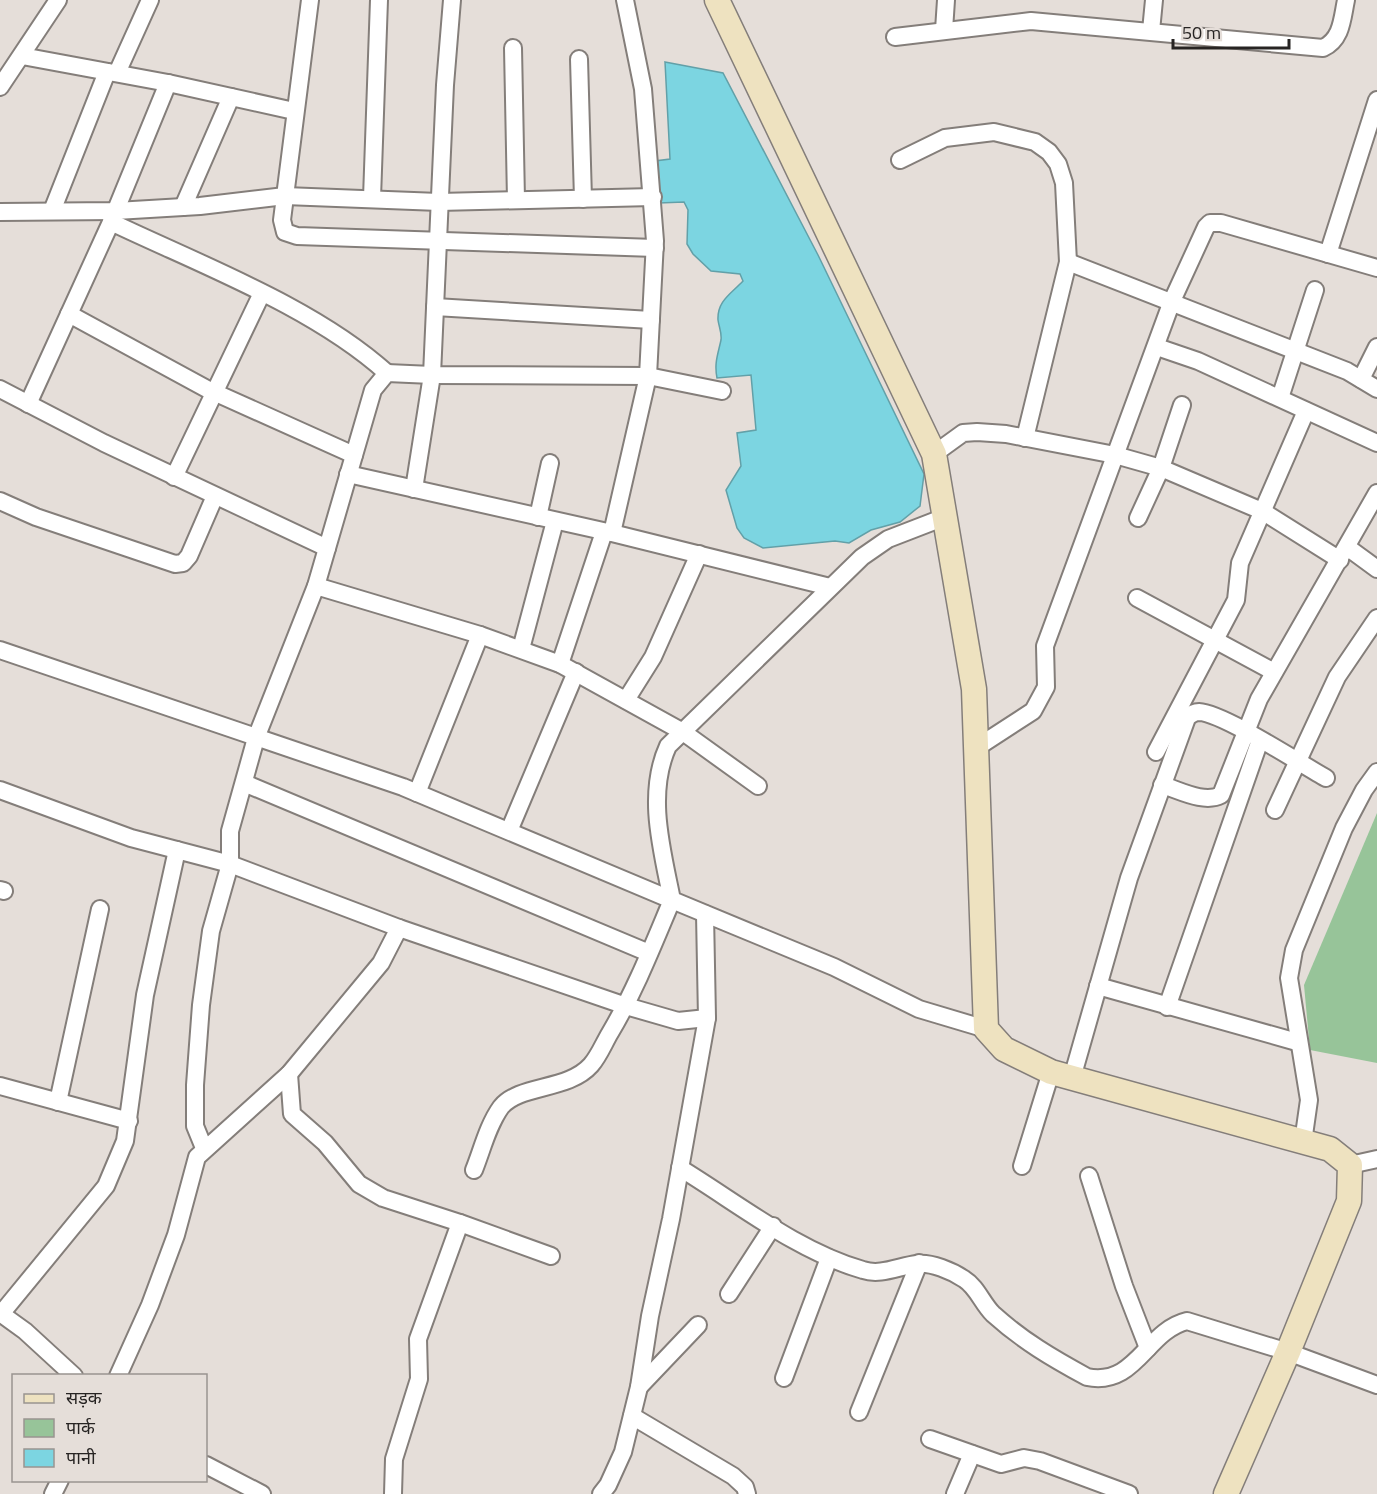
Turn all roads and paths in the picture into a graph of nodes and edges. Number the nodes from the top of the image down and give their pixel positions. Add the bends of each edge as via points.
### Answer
1 (58, 0) edge
2 (150, 0) edge
3 (310, 0) edge
4 (379, 0) edge
5 (452, 0) edge
6 (625, 0) edge
7 (717, 0) edge
8 (945, 0) edge
9 (1154, 0) edge
10 (1346, 0) edge
11 (944, 30) junction
12 (1151, 31) junction
13 (895, 37) dead end
14 (513, 48) dead end
15 (22, 56) junction
16 (579, 59) dead end
17 (112, 73) junction
18 (168, 83) junction
19 (0, 87) edge
20 (231, 97) junction
21 (1377, 100) edge
22 (294, 111) junction
23 (900, 160) dead end
24 (285, 196) junction
25 (653, 197) junction
26 (372, 198) junction
27 (583, 199) junction
28 (516, 200) junction
29 (440, 202) junction
30 (183, 207) junction
31 (52, 211) junction
32 (0, 212) edge
33 (113, 217) junction
34 (439, 243) junction
35 (655, 248) junction
36 (1328, 254) junction
37 (1068, 262) junction
38 (1377, 268) edge
39 (1315, 290) dead end
40 (262, 293) junction
41 (1172, 301) junction
42 (435, 307) junction
43 (69, 314) junction
44 (651, 320) junction
45 (1377, 346) edge
46 (1157, 347) junction
47 (1296, 350) junction
48 (387, 374) junction
49 (432, 375) junction
50 (648, 376) junction
51 (1361, 379) junction
52 (0, 389) edge
53 (1377, 389) edge
54 (722, 391) dead end
55 (215, 392) junction
56 (1280, 398) junction
57 (28, 404) junction
58 (1182, 405) dead end
59 (1306, 411) junction
60 (1025, 438) junction
61 (1377, 443) edge
62 (934, 454) junction
63 (1115, 454) junction
64 (354, 455) junction
65 (550, 463) dead end
66 (1161, 468) junction
67 (348, 474) junction
68 (174, 477) junction
69 (414, 489) junction
70 (1377, 493) edge
71 (215, 496) junction
72 (0, 501) edge
73 (1262, 511) junction
74 (538, 517) junction
75 (945, 517) junction
76 (1138, 518) dead end
77 (555, 521) junction
78 (608, 533) junction
79 (327, 549) junction
80 (699, 554) junction
81 (1344, 554) junction
82 (1377, 569) edge
83 (316, 586) junction
84 (830, 586) junction
85 (1137, 598) dead end
86 (1377, 618) edge
87 (480, 635) junction
88 (1214, 641) junction
89 (521, 649) junction
90 (0, 650) edge
91 (560, 664) junction
92 (576, 672) junction
93 (1274, 672) junction
94 (626, 700) junction
95 (1245, 731) junction
96 (683, 732) junction
97 (256, 738) junction
98 (1260, 740) junction
99 (976, 748) junction
100 (1156, 752) dead end
101 (1296, 761) junction
102 (1377, 772) edge
103 (1326, 778) dead end
104 (244, 783) junction
105 (758, 786) dead end
106 (1162, 786) junction
107 (0, 790) edge
108 (417, 793) junction
109 (1275, 810) dead end
110 (509, 831) junction
111 (177, 850) junction
112 (230, 864) junction
113 (672, 900) junction
114 (100, 909) dead end
115 (705, 914) junction
116 (399, 928) junction
117 (649, 953) junction
118 (1098, 986) junction
119 (626, 1006) junction
120 (1167, 1007) junction
121 (707, 1018) junction
122 (986, 1029) junction
123 (1297, 1042) junction
124 (289, 1074) junction
125 (1061, 1075) junction
126 (0, 1086) edge
127 (58, 1102) junction
128 (129, 1121) junction
129 (1304, 1142) junction
130 (204, 1148) junction
131 (1377, 1159) edge
132 (1350, 1165) junction
133 (1022, 1166) dead end
134 (680, 1167) junction
135 (474, 1170) dead end
136 (1089, 1176) dead end
137 (460, 1223) junction
138 (773, 1226) junction
139 (551, 1256) dead end
140 (829, 1258) junction
141 (920, 1263) junction
142 (729, 1293) dead end
143 (0, 1314) edge
144 (698, 1324) dead end
145 (1148, 1348) junction
146 (1288, 1352) junction
147 (72, 1374) edge
148 (119, 1374) edge
149 (784, 1377) dead end
150 (1377, 1385) edge
151 (639, 1388) junction
152 (859, 1412) dead end
153 (632, 1416) junction
154 (930, 1438) dead end
155 (972, 1454) junction
156 (207, 1466) edge
157 (262, 1494) edge
158 (393, 1494) edge
159 (601, 1494) edge
160 (747, 1494) edge
161 (955, 1494) edge
162 (1129, 1494) edge
163 (1226, 1494) edge

1 - 15 street
2 - 17 street
3 - 22 street
4 - 26 street
5 - 29 street
6 - 25 street via 643,89
7 - 62 main road
8 - 11 street
9 - 12 street
10 - 12 street via 1339,34 1323,48
11 - 12 street via 1031,21
11 - 13 street
14 - 28 street
15 - 17 street
15 - 19 street
16 - 27 street
17 - 18 street
17 - 31 street
18 - 20 street
18 - 33 street
20 - 22 street
20 - 30 street
21 - 36 street
22 - 24 street
23 - 37 street via 945,138 976,132 994,132 1035,142 1049,152 1064,183
24 - 26 street
24 - 30 street
24 - 34 street via 282,228 290,234
25 - 27 street
25 - 35 street
26 - 29 street
27 - 28 street
28 - 29 street
29 - 34 street
30 - 33 street
31 - 32 street
31 - 33 street
33 - 40 street
33 - 43 street
34 - 35 street
34 - 42 street
35 - 44 street
36 - 38 street
36 - 41 street via 1210,223 1196,243
37 - 41 street
37 - 60 street
39 - 47 street
40 - 48 street via 358,347
40 - 55 street
41 - 46 street
41 - 47 street
42 - 44 street
42 - 49 street
43 - 55 street
43 - 57 street
44 - 50 street
45 - 51 street
46 - 56 street
46 - 63 street
47 - 51 street
47 - 56 street
48 - 49 street
48 - 64 street via 373,390
49 - 50 street
49 - 69 street
50 - 54 street
50 - 78 street
51 - 53 street
52 - 57 street
55 - 64 street
55 - 68 street
56 - 59 street
57 - 68 street
58 - 66 street
59 - 61 street
59 - 73 street
60 - 62 street via 963,433
60 - 63 street
62 - 75 main road
63 - 66 street
63 - 99 street via 1045,646 1046,687 1033,711
64 - 67 street
65 - 74 street
66 - 73 street
66 - 76 street
67 - 69 street
67 - 79 street
68 - 71 street
69 - 74 street
70 - 81 street
71 - 72 street via 189,556 183,563 175,564
71 - 79 street
73 - 81 street
73 - 88 street via 1240,563 1236,600
74 - 77 street
75 - 84 street via 888,539
75 - 99 main road via 974,689
77 - 78 street
77 - 89 street
78 - 80 street
78 - 91 street
79 - 83 street
80 - 84 street
80 - 94 street via 653,657
81 - 82 street
81 - 93 street
83 - 87 street
83 - 97 street
84 - 96 street
85 - 88 street
86 - 101 street via 1337,677
87 - 89 street
87 - 108 street
88 - 93 street
88 - 100 street
89 - 91 street
90 - 97 street
91 - 92 street
92 - 94 street
92 - 110 street
93 - 95 street
94 - 96 street
95 - 98 street
95 - 106 street via 1221,795 1207,798
95 - 106 street via 1206,713 1191,713 1183,725
96 - 105 street
96 - 113 street via 668,746 658,783 660,840
97 - 104 street
97 - 108 street
98 - 101 street
98 - 120 street
99 - 122 main road
101 - 103 street
101 - 109 street
102 - 123 street via 1344,828 1294,950 1288,978
104 - 112 street via 230,831
104 - 117 street
106 - 118 street via 1129,878
107 - 111 street via 131,838
108 - 110 street
110 - 113 street
111 - 112 street
111 - 128 street via 145,995
112 - 116 street
112 - 130 street via 211,931 201,1005 195,1126
113 - 115 street
113 - 117 street
114 - 127 street
115 - 121 street
115 - 122 street via 834,967 919,1009
116 - 119 street
116 - 124 street via 381,963
117 - 119 street
118 - 120 street
118 - 125 street
119 - 121 street via 678,1021
119 - 135 street via 592,1064 580,1075 503,1105 492,1121
120 - 123 street
121 - 134 street
122 - 125 main road via 1004,1049
123 - 129 street via 1309,1100
124 - 130 street
124 - 137 street via 292,1114 325,1143 359,1185 383,1198
125 - 129 main road
125 - 133 street
126 - 127 street
127 - 128 street
128 - 143 street via 106,1186
129 - 132 main road via 1330,1149
130 - 148 street via 191,1174 176,1235 150,1305
131 - 132 street
132 - 146 main road via 1349,1201
134 - 138 street
134 - 151 street
136 - 145 street
137 - 139 street
137 - 158 street via 418,1339 419,1379 397,1448
138 - 140 street
138 - 142 street
140 - 141 street via 866,1271 884,1272
140 - 149 street
141 - 145 street via 964,1279 1021,1340 1087,1377 1112,1378
141 - 152 street
143 - 147 street
144 - 151 street
145 - 146 street via 1174,1324 1187,1321
146 - 150 street
146 - 163 main road
151 - 153 street
153 - 159 street via 623,1452
153 - 160 street via 734,1476
154 - 155 street
155 - 161 street
155 - 162 street via 1001,1464 1024,1458 1040,1461
156 - 157 street

